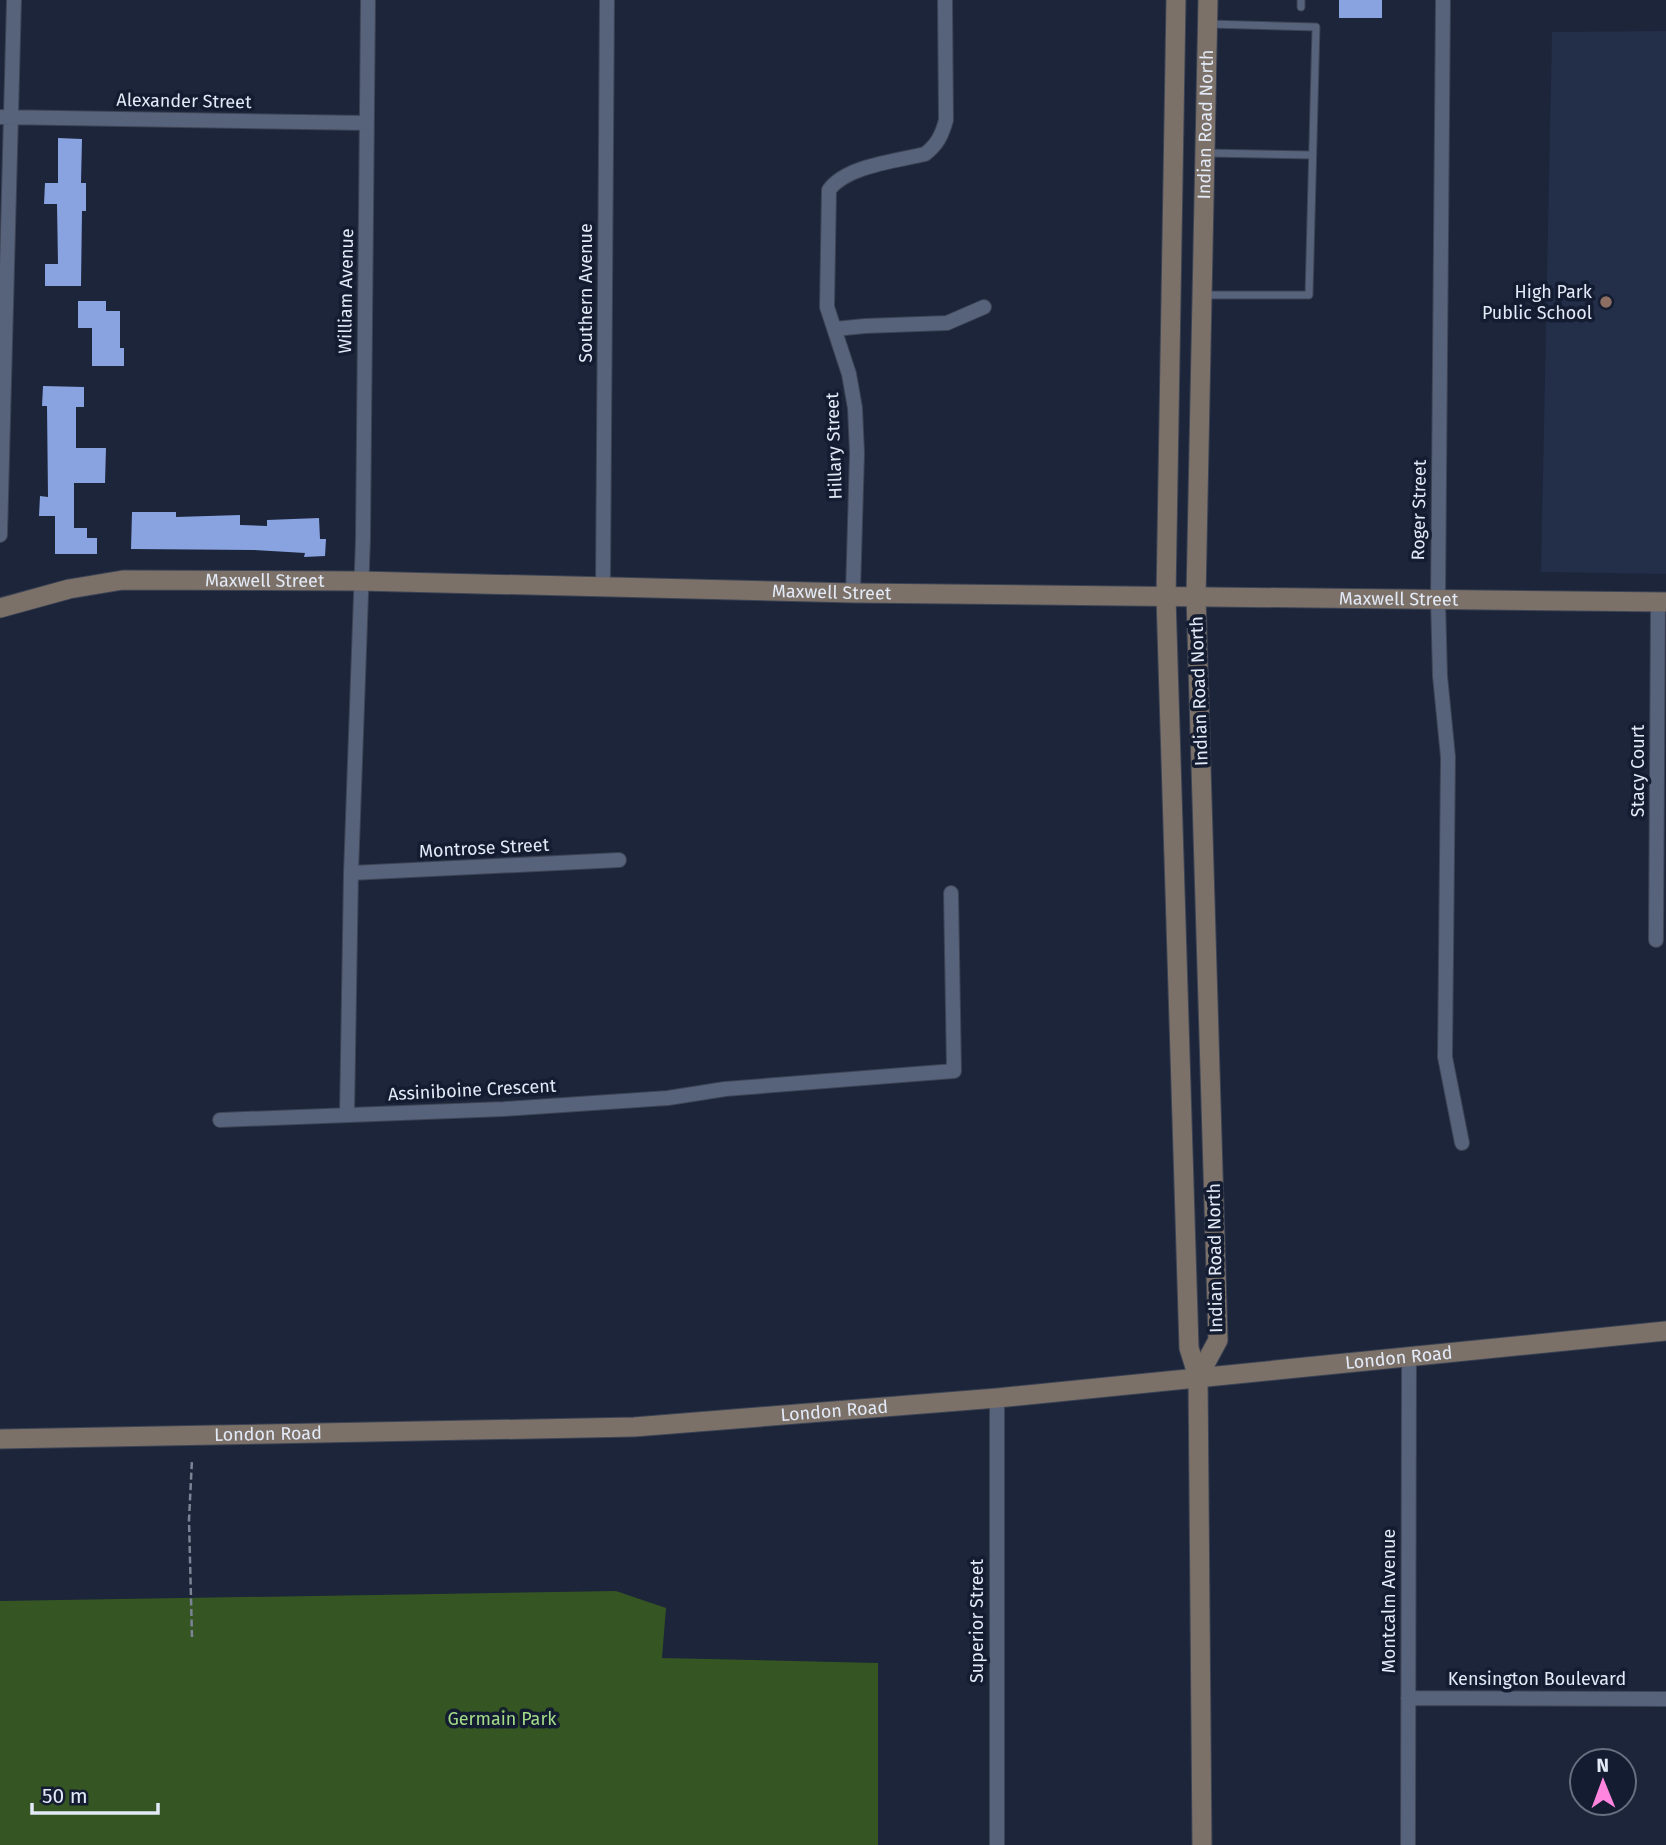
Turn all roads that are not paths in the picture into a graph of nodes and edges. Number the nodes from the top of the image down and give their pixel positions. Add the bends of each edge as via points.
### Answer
1 (14, 0) edge
2 (368, 0) edge
3 (607, 0) edge
4 (945, 0) edge
5 (1176, 0) edge
6 (1208, 0) edge
7 (1443, 0) edge
8 (1208, 24) junction
9 (6, 117) edge
10 (367, 123) junction
11 (1205, 153) junction
12 (1312, 155) junction
13 (1202, 296) junction
14 (985, 307) dead end
15 (835, 329) junction
16 (0, 535) edge
17 (360, 581) junction
18 (603, 586) junction
19 (853, 593) junction
20 (1166, 597) junction
21 (1196, 597) junction
22 (1438, 600) junction
23 (1662, 602) edge
24 (0, 608) edge
25 (619, 860) dead end
26 (351, 873) junction
27 (951, 893) dead end
28 (1656, 940) dead end
29 (347, 1115) junction
30 (220, 1120) dead end
31 (1462, 1143) dead end
32 (1666, 1331) edge
33 (1409, 1357) junction
34 (1198, 1377) junction
35 (997, 1398) junction
36 (0, 1439) edge
37 (1408, 1698) junction
38 (1666, 1699) edge
39 (997, 1845) edge
40 (1202, 1845) edge
41 (1408, 1845) edge

1 - 9 street
2 - 10 street, William Avenue
3 - 18 street, Southern Avenue
4 - 15 street, Hillary Street via 946,120 942,135 925,154 846,174 829,190 826,294
5 - 20 main road, Indian Road North
6 - 8 main road, Indian Road North
7 - 22 street, Roger Street
8 - 11 main road, Indian Road North
8 - 12 lane via 1316,27
9 - 10 street, Alexander Street
9 - 16 street
10 - 17 street, William Avenue
11 - 12 lane
11 - 13 main road, Indian Road North
12 - 13 lane via 1309,295
13 - 21 main road, Indian Road North
14 - 15 street via 947,323
15 - 19 street, Hillary Street via 855,408
17 - 18 main road, Maxwell Street
17 - 24 main road, Maxwell Street via 123,580
17 - 26 street
18 - 19 main road, Maxwell Street
19 - 20 main road, Maxwell Street
20 - 21 main road, Maxwell Street
20 - 34 main road, Indian Road North via 1189,1348
21 - 22 main road, Maxwell Street
21 - 34 main road, Indian Road North via 1218,1340
22 - 23 main road, Maxwell Street
22 - 31 street, Roger Street via 1448,757 1444,1057
23 - 28 street, Stacy Court
25 - 26 street, Montrose Street
26 - 29 street
27 - 29 street, Assiniboine Crescent via 954,1071 725,1089 668,1098
29 - 30 street
32 - 33 main road, London Road
33 - 34 main road, London Road
33 - 37 street, Montcalm Avenue
34 - 35 main road, London Road
34 - 40 main road, Indian Road North
35 - 36 main road, London Road via 634,1427
35 - 39 street, Superior Street
37 - 38 street, Kensington Boulevard
37 - 41 street, Montcalm Avenue

